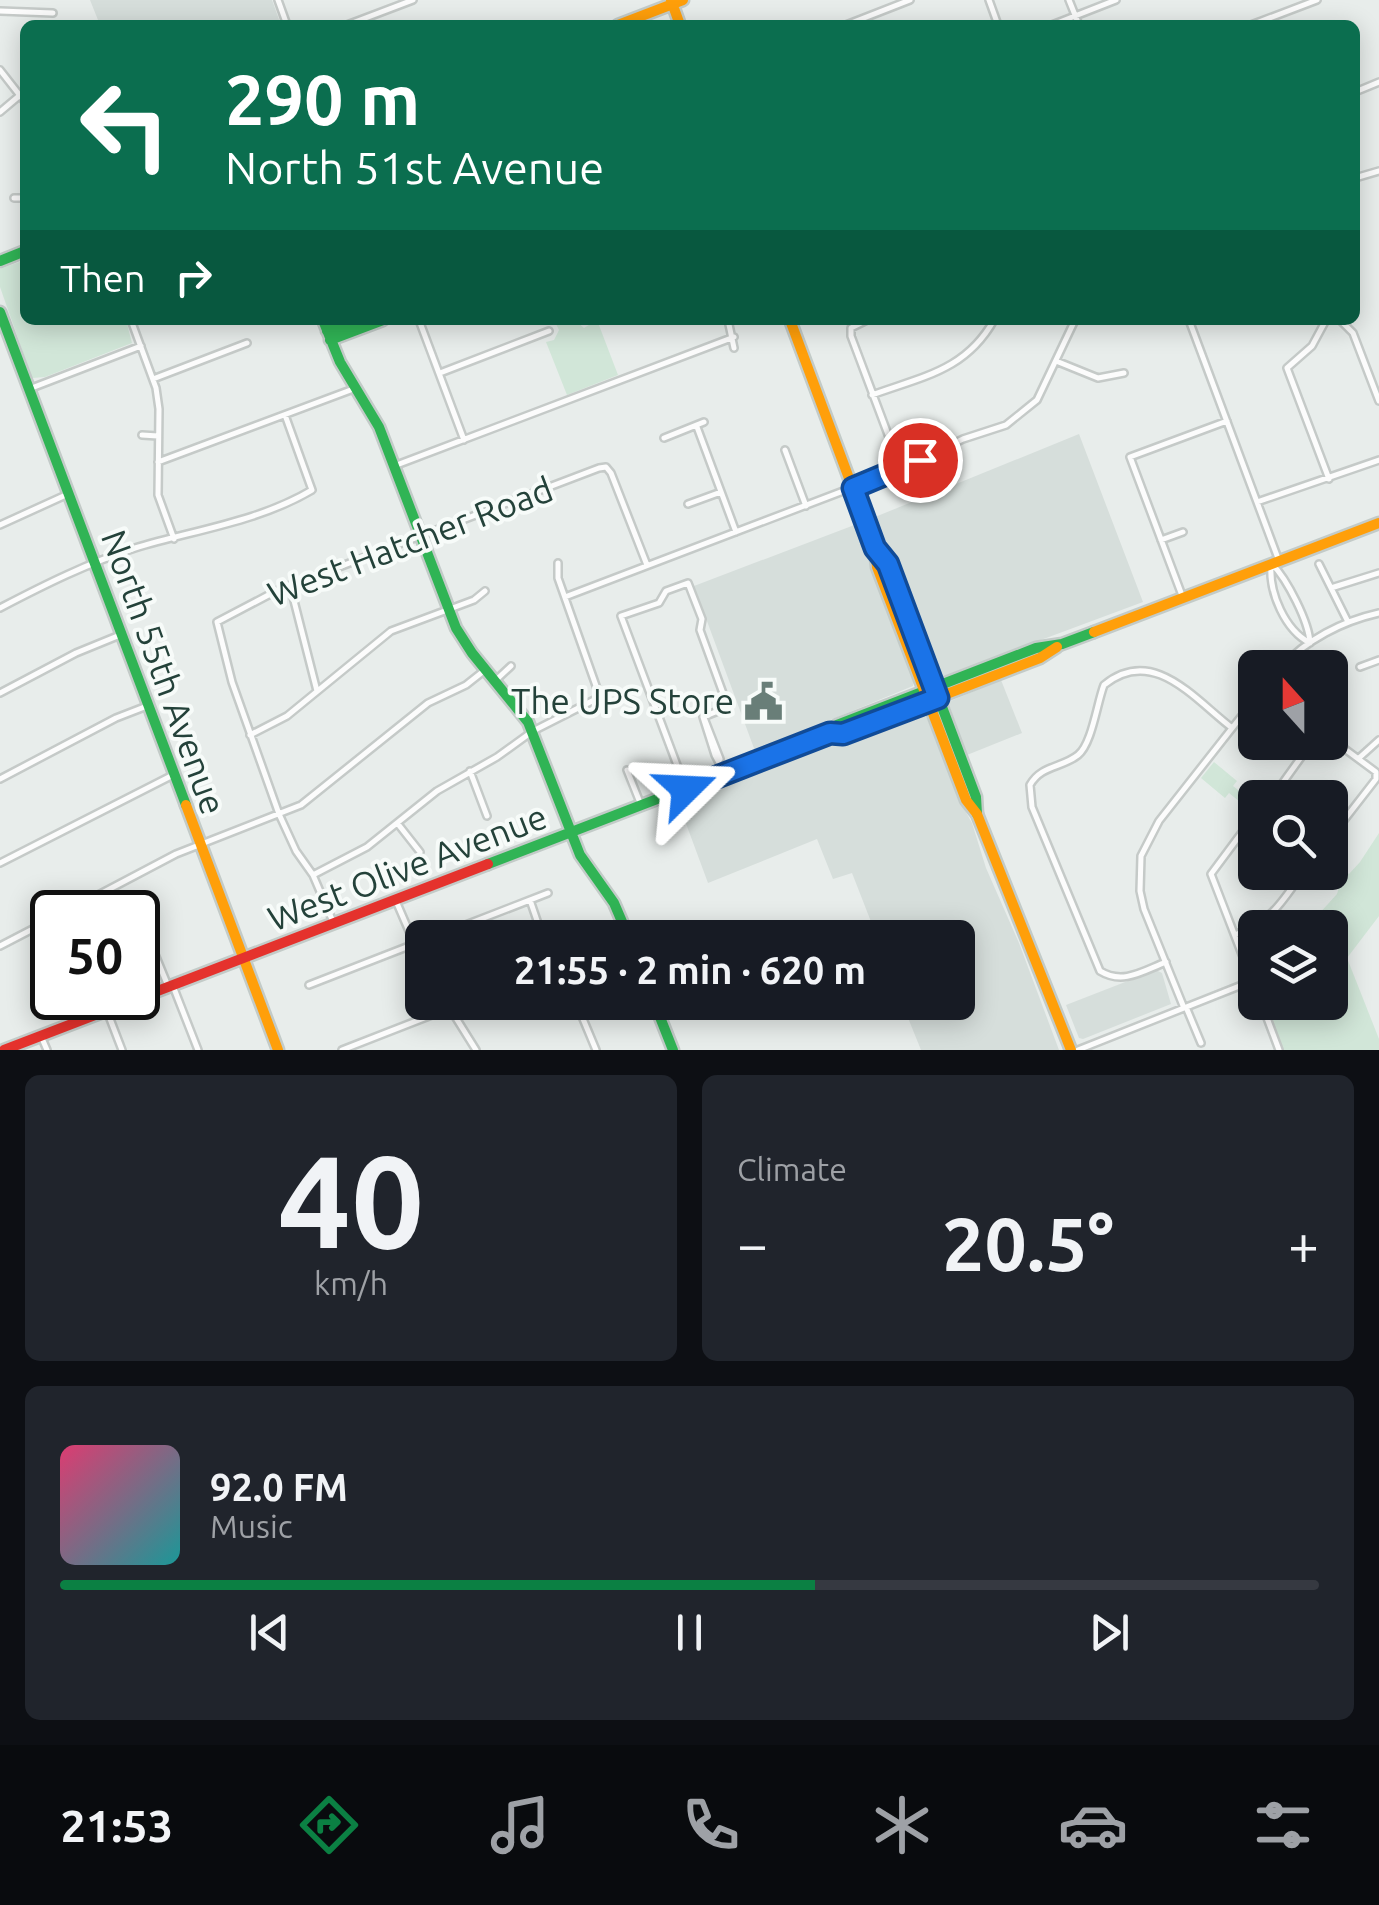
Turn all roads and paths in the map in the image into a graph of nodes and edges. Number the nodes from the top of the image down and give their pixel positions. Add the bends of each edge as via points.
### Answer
1 (413, 0) edge
2 (910, 0) edge
3 (1069, 0) edge
4 (1116, 0) edge
5 (1317, 0) edge
6 (676, 1) edge
7 (0, 12) edge
8 (53, 14) dead end
9 (1075, 16) junction
10 (360, 20) edge
11 (630, 20) edge
12 (859, 20) edge
13 (1065, 20) edge
14 (1077, 20) edge
15 (1264, 20) edge
16 (0, 70) edge
17 (19, 96) joint
18 (0, 112) edge
19 (14, 198) dead end
20 (20, 198) edge
21 (0, 312) edge
22 (133, 325) edge
23 (355, 325) edge
24 (421, 325) edge
25 (730, 325) edge
26 (792, 325) edge
27 (856, 325) edge
28 (991, 325) edge
29 (1073, 325) edge
30 (1191, 325) edge
31 (1323, 325) edge
32 (1345, 325) edge
33 (327, 330) edge
34 (549, 330) dead end
35 (734, 337) junction
36 (247, 342) dead end
37 (141, 346) junction
38 (734, 348) dead end
39 (1056, 361) junction
40 (1124, 372) dead end
41 (439, 373) junction
42 (153, 379) junction
43 (356, 388) junction
44 (29, 389) junction
45 (872, 395) junction
46 (1379, 401) edge
47 (285, 415) junction
48 (1227, 421) junction
49 (704, 422) dead end
50 (697, 426) junction
51 (142, 435) dead end
52 (158, 436) junction
53 (664, 438) dead end
54 (464, 440) junction
55 (785, 450) dead end
56 (1379, 460) edge
57 (158, 462) junction
58 (394, 466) junction
59 (901, 469) junction
60 (1329, 479) junction
61 (853, 488) junction
62 (721, 492) junction
63 (68, 494) junction
64 (1257, 502) junction
65 (688, 504) dead end
66 (806, 506) junction
67 (1379, 522) edge
68 (0, 525) edge
69 (736, 532) junction
70 (1183, 532) dead end
71 (420, 535) junction
72 (174, 539) junction
73 (1161, 540) junction
74 (1275, 562) junction
75 (94, 563) junction
76 (558, 563) dead end
77 (1319, 564) dead end
78 (647, 565) junction
79 (1379, 573) edge
80 (290, 586) junction
81 (1331, 588) junction
82 (484, 591) dead end
83 (565, 597) junction
84 (1183, 598) junction
85 (0, 608) edge
86 (448, 610) junction
87 (1379, 613) edge
88 (1348, 622) junction
89 (120, 634) junction
90 (1310, 643) junction
91 (1302, 650) edge
92 (1379, 660) edge
93 (511, 666) dead end
94 (1360, 667) dead end
95 (485, 670) junction
96 (496, 680) junction
97 (316, 691) junction
98 (0, 693) edge
99 (931, 694) junction
100 (147, 706) junction
101 (1238, 720) edge
102 (1232, 728) junction
103 (533, 731) junction
104 (250, 735) junction
105 (1379, 740) edge
106 (1348, 750) edge
107 (1359, 758) junction
108 (723, 768) junction
109 (470, 770) junction
110 (628, 770) dead end
111 (173, 775) junction
112 (0, 778) edge
113 (686, 789) junction
114 (642, 806) junction
115 (279, 814) junction
116 (486, 816) dead end
117 (1348, 816) edge
118 (398, 824) junction
119 (572, 833) junction
120 (1238, 837) edge
121 (199, 844) junction
122 (420, 852) dead end
123 (0, 863) edge
124 (314, 875) junction
125 (109, 890) edge
126 (1291, 890) edge
127 (548, 892) dead end
128 (396, 900) junction
129 (530, 900) junction
130 (478, 920) edge
131 (537, 920) edge
132 (621, 920) edge
133 (405, 922) edge
134 (334, 924) junction
135 (30, 930) edge
136 (1234, 936) junction
137 (0, 946) edge
138 (1238, 946) edge
139 (405, 948) edge
140 (242, 960) junction
141 (1166, 962) junction
142 (160, 965) edge
143 (309, 985) dead end
144 (170, 987) junction
145 (1238, 990) edge
146 (160, 991) edge
147 (1185, 1008) junction
148 (84, 1020) edge
149 (106, 1020) edge
150 (414, 1020) edge
151 (457, 1020) edge
152 (584, 1020) edge
153 (661, 1020) edge
154 (1268, 1020) edge
155 (42, 1036) junction
156 (1201, 1043) dead end
157 (4, 1050) edge
158 (47, 1050) edge
159 (122, 1050) edge
160 (198, 1050) edge
161 (278, 1050) edge
162 (342, 1050) edge
163 (476, 1050) edge
164 (596, 1050) edge
165 (673, 1050) edge
166 (1075, 1050) edge
167 (1279, 1050) edge

1 - 10 street
2 - 12 street
3 - 9 street
4 - 9 street
5 - 15 street
6 - 11 main road
7 - 8 street
9 - 13 street
9 - 14 street
16 - 17 street
17 - 18 street
19 - 20 street
21 - 44 main road, North 55th Avenue
22 - 37 street
23 - 33 main road
24 - 41 street
25 - 35 street
26 - 61 main road
27 - 45 street via 851,336
28 - 45 street via 963,360
29 - 39 street
30 - 48 street
31 - 60 street via 1287,368
32 - 46 street
33 - 43 main road
34 - 41 street
35 - 38 street
35 - 54 street
36 - 42 street
37 - 42 street
37 - 44 street
39 - 40 street via 1098,378
39 - 59 street via 1037,400 1006,425
41 - 54 street
42 - 52 street
43 - 47 street
43 - 58 main road
44 - 63 main road, North 55th Avenue
45 - 59 street
47 - 57 street
47 - 72 street via 312,490
48 - 64 street
48 - 73 street via 1130,457
49 - 50 street
50 - 53 street
50 - 62 street
51 - 52 street
52 - 57 street
54 - 58 street
55 - 66 street
56 - 60 street
57 - 72 street via 158,495
58 - 71 main road
59 - 61 street
60 - 64 street
61 - 66 street
61 - 99 main road via 875,548 888,564
62 - 65 street
62 - 69 street
63 - 68 street
63 - 75 main road, North 55th Avenue
64 - 74 street
66 - 69 street
67 - 74 main road, West Olive Avenue
69 - 78 street
70 - 73 street
71 - 78 street, West Hatcher Road via 606,467
71 - 80 street, West Hatcher Road
71 - 86 main road
72 - 75 street
73 - 84 street
74 - 84 main road, West Olive Avenue
74 - 90 street
74 - 90 street via 1270,580 1281,608 1297,636
75 - 85 street
75 - 89 main road, North 55th Avenue
76 - 83 street
77 - 81 street
78 - 83 street
79 - 81 street
80 - 97 street
80 - 104 street, West Hatcher Road via 217,622
81 - 88 street
82 - 86 street
83 - 103 street via 600,697
84 - 99 main road, West Olive Avenue via 1040,658
86 - 95 main road
86 - 97 street via 391,631
87 - 88 street
88 - 90 street
89 - 98 street
89 - 100 main road, North 55th Avenue
90 - 91 street
92 - 94 street
93 - 96 street
95 - 96 main road
95 - 115 street via 428,703 316,796
96 - 103 main road
97 - 104 street
99 - 108 main road, West Olive Avenue
99 - 166 main road
100 - 111 main road, North 55th Avenue
100 - 112 street
101 - 102 street
102 - 141 street via 1149,836 1141,856 1140,891
102 - 141 street via 1161,673 1140,669 1104,685 1077,756 1032,782 1032,807 1100,971 1124,978
103 - 109 street
103 - 119 main road
104 - 115 street
105 - 107 street
106 - 107 street
107 - 117 street via 1376,780
108 - 113 main road, West Olive Avenue
108 - 113 street via 703,716 728,707 688,583 622,616
109 - 116 street
109 - 118 street
110 - 114 street
111 - 121 main road, North 55th Avenue
111 - 123 street
113 - 114 main road, West Olive Avenue
114 - 119 main road, West Olive Avenue
115 - 121 street
115 - 124 street
118 - 122 street
118 - 124 street
119 - 128 main road, West Olive Avenue
119 - 132 main road
120 - 136 street via 1210,874
121 - 125 street
121 - 140 main road, North 55th Avenue
124 - 134 street
126 - 136 street via 1274,914
127 - 129 street
128 - 133 street
128 - 134 main road, West Olive Avenue
129 - 130 street
129 - 131 street
134 - 140 main road, West Olive Avenue
135 - 137 street
136 - 138 street
139 - 143 street
140 - 144 main road, West Olive Avenue
140 - 161 main road, North 55th Avenue
141 - 147 street
142 - 144 street
144 - 146 main road, West Olive Avenue
144 - 160 street
145 - 147 street
147 - 156 street
147 - 166 street
148 - 155 main road, West Olive Avenue
149 - 159 street
150 - 162 street
151 - 163 street
152 - 164 street
153 - 165 main road
154 - 167 street
155 - 157 main road, West Olive Avenue
155 - 158 street

